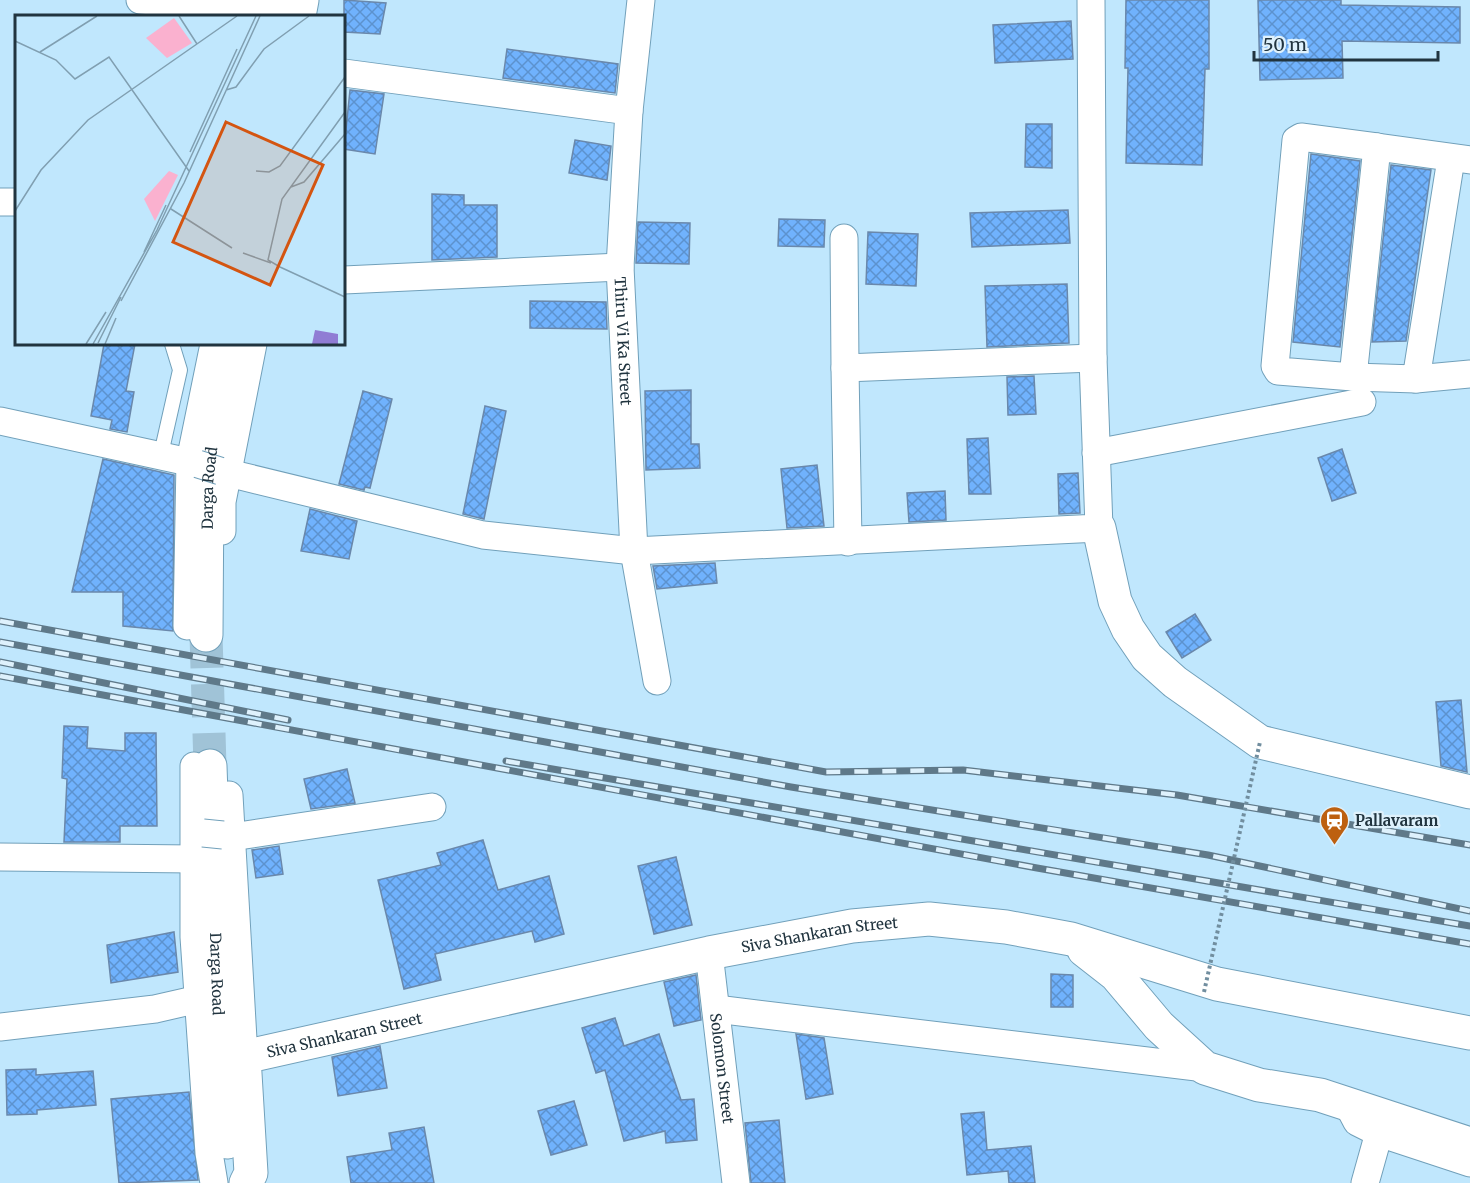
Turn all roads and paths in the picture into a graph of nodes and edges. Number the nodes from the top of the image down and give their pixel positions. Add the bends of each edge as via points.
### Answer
1 (140, 0) edge
2 (640, 0) edge
3 (1091, 0) edge
4 (295, 7) edge
5 (310, 15) edge
6 (345, 74) edge
7 (629, 111) junction
8 (1377, 147) junction
9 (1461, 159) edge
10 (844, 238) dead end
11 (620, 267) junction
12 (345, 280) edge
13 (172, 345) edge
14 (235, 345) edge
15 (253, 345) edge
16 (211, 356) edge
17 (1093, 358) junction
18 (844, 368) junction
19 (180, 370) junction
20 (1470, 374) edge
21 (1416, 379) junction
22 (1358, 390) junction
23 (0, 421) edge
24 (1096, 453) junction
25 (161, 454) junction
26 (209, 467) junction
27 (1099, 528) junction
28 (849, 542) junction
29 (634, 551) junction
30 (221, 597) dead end
31 (196, 630) joint
32 (657, 681) dead end
33 (1260, 742) junction
34 (202, 766) joint
35 (1470, 792) edge
36 (229, 795) dead end
37 (432, 807) dead end
38 (213, 834) junction
39 (0, 857) edge
40 (194, 859) junction
41 (1071, 939) junction
42 (710, 953) junction
43 (1204, 992) dead end
44 (199, 999) junction
45 (716, 1009) junction
46 (0, 1028) edge
47 (1470, 1033) edge
48 (244, 1057) junction
49 (1205, 1068) junction
50 (1347, 1104) junction
51 (1379, 1132) junction
52 (1470, 1144) edge
53 (1470, 1163) edge
54 (214, 1183) edge
55 (231, 1183) edge
56 (246, 1183) edge
57 (736, 1183) edge
58 (1365, 1183) edge

1 - 4 street
2 - 7 street, Thiru Vi Ka Street
3 - 17 street
4 - 5 street
6 - 7 street
7 - 11 street, Thiru Vi Ka Street
8 - 9 street
8 - 22 street
8 - 22 street via 1301,137 1296,140 1275,366 1278,371
9 - 21 street
10 - 18 street
11 - 12 street
11 - 29 street, Thiru Vi Ka Street
13 - 19 lane
14 - 31 street, Darga Road via 211,450
15 - 26 street
16 - 19 lane
16 - 26 street
17 - 18 street
17 - 24 street
18 - 28 street
19 - 25 lane
20 - 21 street
21 - 22 street
22 - 24 street
23 - 25 street
24 - 27 street
25 - 26 street
26 - 29 street via 483,535
26 - 30 street via 222,502
26 - 31 street
27 - 28 street
27 - 33 street via 1115,601 1147,657 1175,682
28 - 29 street
29 - 32 street, Thiru Vi Ka Street
33 - 35 street
33 - 43 path, bridge
34 - 38 street
34 - 55 street, Darga Road
36 - 38 street
37 - 38 street
38 - 40 street
38 - 48 street via 236,957
39 - 40 street
40 - 44 street
41 - 42 street, Siva Shankaran Street via 929,919 852,926
41 - 47 street via 1217,984
41 - 49 street, Siva Shankaran Street via 1116,975 1159,1026
42 - 45 street, Solomon Street
42 - 48 street, Siva Shankaran Street
44 - 46 street via 155,1009
44 - 54 street
45 - 49 street
45 - 57 street, Solomon Street
48 - 56 street via 251,1173
49 - 50 street, Siva Shankaran Street via 1259,1085 1320,1095
50 - 51 street via 1357,1122
50 - 52 street, Siva Shankaran Street
51 - 53 street
51 - 58 street

